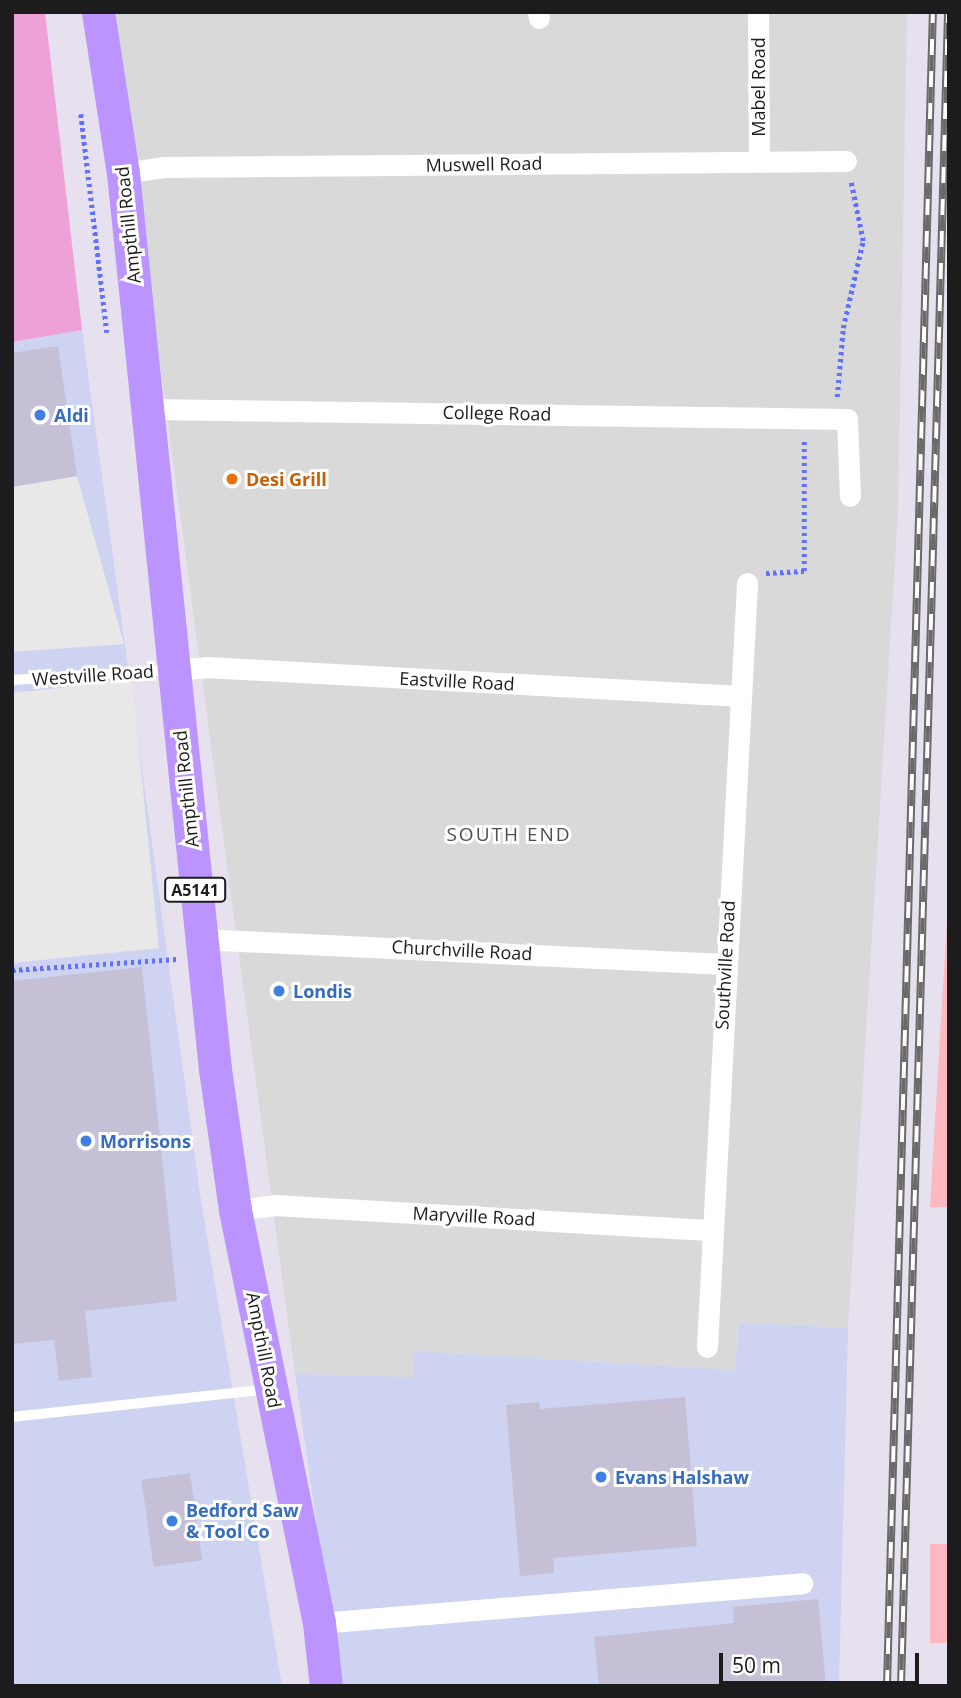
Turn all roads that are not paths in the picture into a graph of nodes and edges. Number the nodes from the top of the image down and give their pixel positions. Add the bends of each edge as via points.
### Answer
1 (98, 12) edge
2 (758, 12) edge
3 (759, 161) junction
4 (846, 161) road end
5 (123, 173) junction
6 (148, 409) junction
7 (850, 496) dead end
8 (747, 583) road end
9 (174, 670) junction
10 (12, 680) edge
11 (741, 696) junction
12 (201, 948) junction
13 (724, 964) junction
14 (235, 1210) junction
15 (712, 1230) junction
16 (707, 1346) dead end
17 (272, 1389) junction
18 (12, 1417) edge
19 (802, 1583) dead end
20 (319, 1623) junction
21 (326, 1686) edge

1 - 5 main road, Ampthill Road / A5141
2 - 3 street, Mabel Road
3 - 4 street, Muswell Road
3 - 5 street, Muswell Road via 164,167
5 - 6 main road, Ampthill Road / A5141
6 - 7 street, College Road via 841,419
6 - 9 main road, Ampthill Road / A5141
8 - 11 street, Southville Road
9 - 10 lane, Westville Road
9 - 11 street, Eastville Road via 206,667
9 - 12 main road, Ampthill Road / A5141
11 - 13 street, Southville Road
12 - 13 street, Churchville Road
12 - 14 main road, Ampthill Road / A5141
13 - 15 street, Southville Road
14 - 15 street, Maryville Road via 274,1205
14 - 17 main road, Ampthill Road / A5141
15 - 16 street, Southville Road
17 - 18 lane
17 - 20 main road, Ampthill Road / A5141
19 - 20 street
20 - 21 main road, Ampthill Road / A5141

